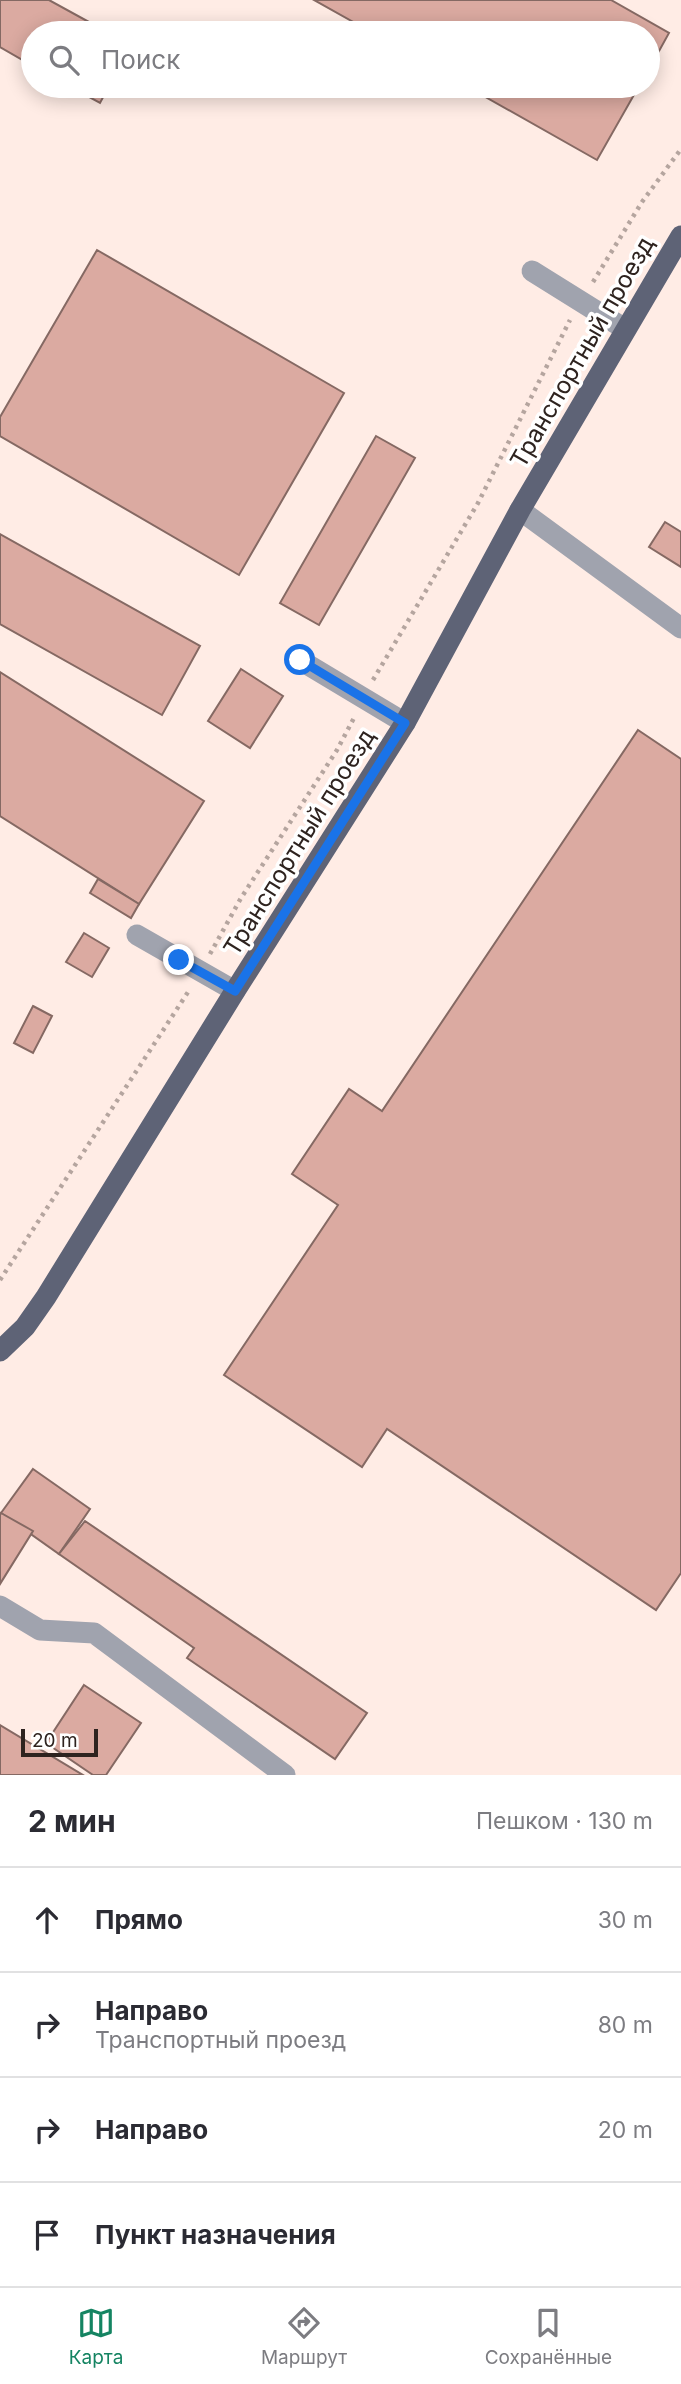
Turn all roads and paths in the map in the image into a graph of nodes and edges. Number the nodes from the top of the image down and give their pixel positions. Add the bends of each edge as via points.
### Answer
1 (681, 236) edge
2 (532, 271) dead end
3 (625, 329) junction
4 (520, 510) junction
5 (681, 628) edge
6 (300, 660) dead end
7 (405, 723) junction
8 (137, 936) dead end
9 (235, 991) junction
10 (0, 1351) edge
11 (0, 1606) edge
12 (285, 1775) edge

1 - 3 main road, Транспортный проезд
2 - 3 lane
3 - 4 main road, Транспортный проезд
4 - 5 lane
4 - 7 main road, Транспортный проезд
6 - 7 lane
7 - 9 main road, Транспортный проезд
8 - 9 lane
9 - 10 main road, Транспортный проезд via 47,1297
11 - 12 lane via 40,1630 94,1633

